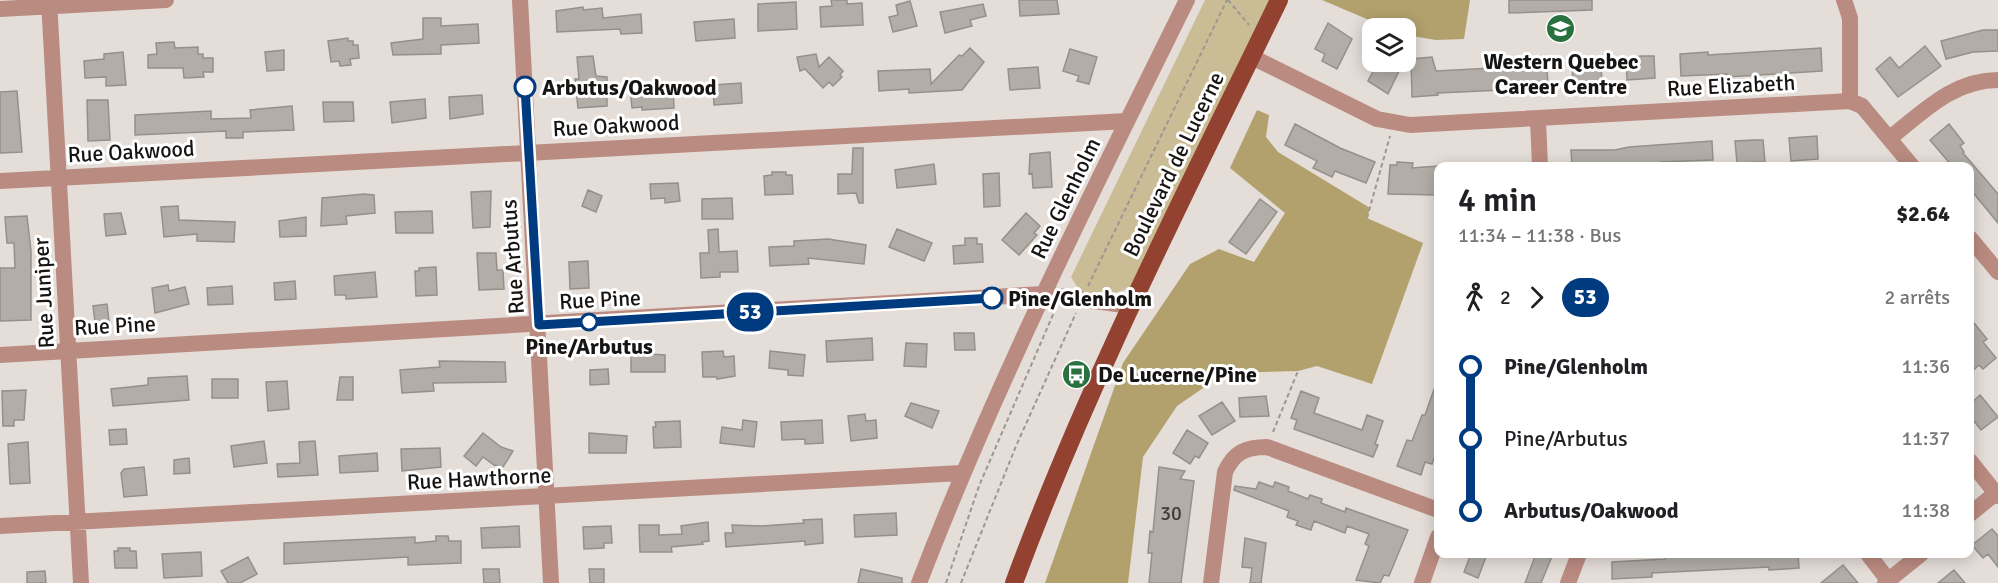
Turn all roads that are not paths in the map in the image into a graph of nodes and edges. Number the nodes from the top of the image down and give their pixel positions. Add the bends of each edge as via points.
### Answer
1 (166, 0) edge
2 (520, 0) edge
3 (1187, 0) edge
4 (1279, 0) edge
5 (1844, 0) edge
6 (49, 3) edge
7 (0, 9) edge
8 (1252, 57) junction
9 (1998, 80) edge
10 (1850, 101) junction
11 (1538, 120) junction
12 (1127, 122) junction
13 (1890, 138) junction
14 (528, 151) junction
15 (1540, 162) edge
16 (1909, 162) edge
17 (59, 177) junction
18 (0, 181) edge
19 (1974, 243) edge
20 (1998, 272) edge
21 (1043, 294) junction
22 (1131, 306) junction
23 (539, 325) junction
24 (68, 350) junction
25 (0, 355) edge
26 (1974, 466) edge
27 (961, 473) junction
28 (1997, 494) edge
29 (546, 496) junction
30 (1434, 509) edge
31 (1974, 511) edge
32 (77, 522) junction
33 (0, 526) edge
34 (1434, 548) edge
35 (1577, 558) edge
36 (1871, 558) edge
37 (1916, 558) edge
38 (1887, 582) edge
39 (81, 583) edge
40 (551, 583) edge
41 (918, 583) edge
42 (1014, 583) edge
43 (1211, 583) edge
44 (1422, 583) edge
45 (1568, 583) edge

1 - 6 street
2 - 14 street, Rue Arbutus
3 - 12 street, Rue Glenholm
4 - 8 main road, Boulevard de Lucerne
5 - 10 street via 1850,18
6 - 7 street
6 - 17 street, Rue Juniper
8 - 11 street, Rue Elizabeth via 1377,119 1393,123 1429,126
8 - 22 main road, Boulevard de Lucerne
9 - 13 street via 1952,90
10 - 11 street, Rue Elizabeth
10 - 13 street via 1862,106
11 - 15 street
12 - 14 street, Rue Oakwood
12 - 21 street, Rue Glenholm
13 - 16 street
14 - 17 street, Rue Oakwood
14 - 23 street, Rue Arbutus
17 - 18 street, Rue Oakwood
17 - 24 street, Rue Juniper
19 - 20 street
21 - 22 street, Rue Pine
21 - 23 street, Rue Pine
21 - 27 street, Rue Glenholm
22 - 42 main road, Boulevard de Lucerne via 1064,452
23 - 24 street, Rue Pine
23 - 29 street, Rue Arbutus
24 - 25 street, Rue Pine
24 - 32 street, Rue Juniper
26 - 28 street
27 - 29 street, Rue Hawthorne
27 - 41 street, Rue Glenholm
28 - 31 street
29 - 32 street, Rue Hawthorne
29 - 40 street, Rue Arbutus
30 - 43 street via 1267,447 1254,447 1236,454 1225,472
32 - 33 street, Rue Hawthorne
32 - 39 street, Rue Juniper
34 - 44 street
35 - 45 street
36 - 38 street
37 - 38 street

